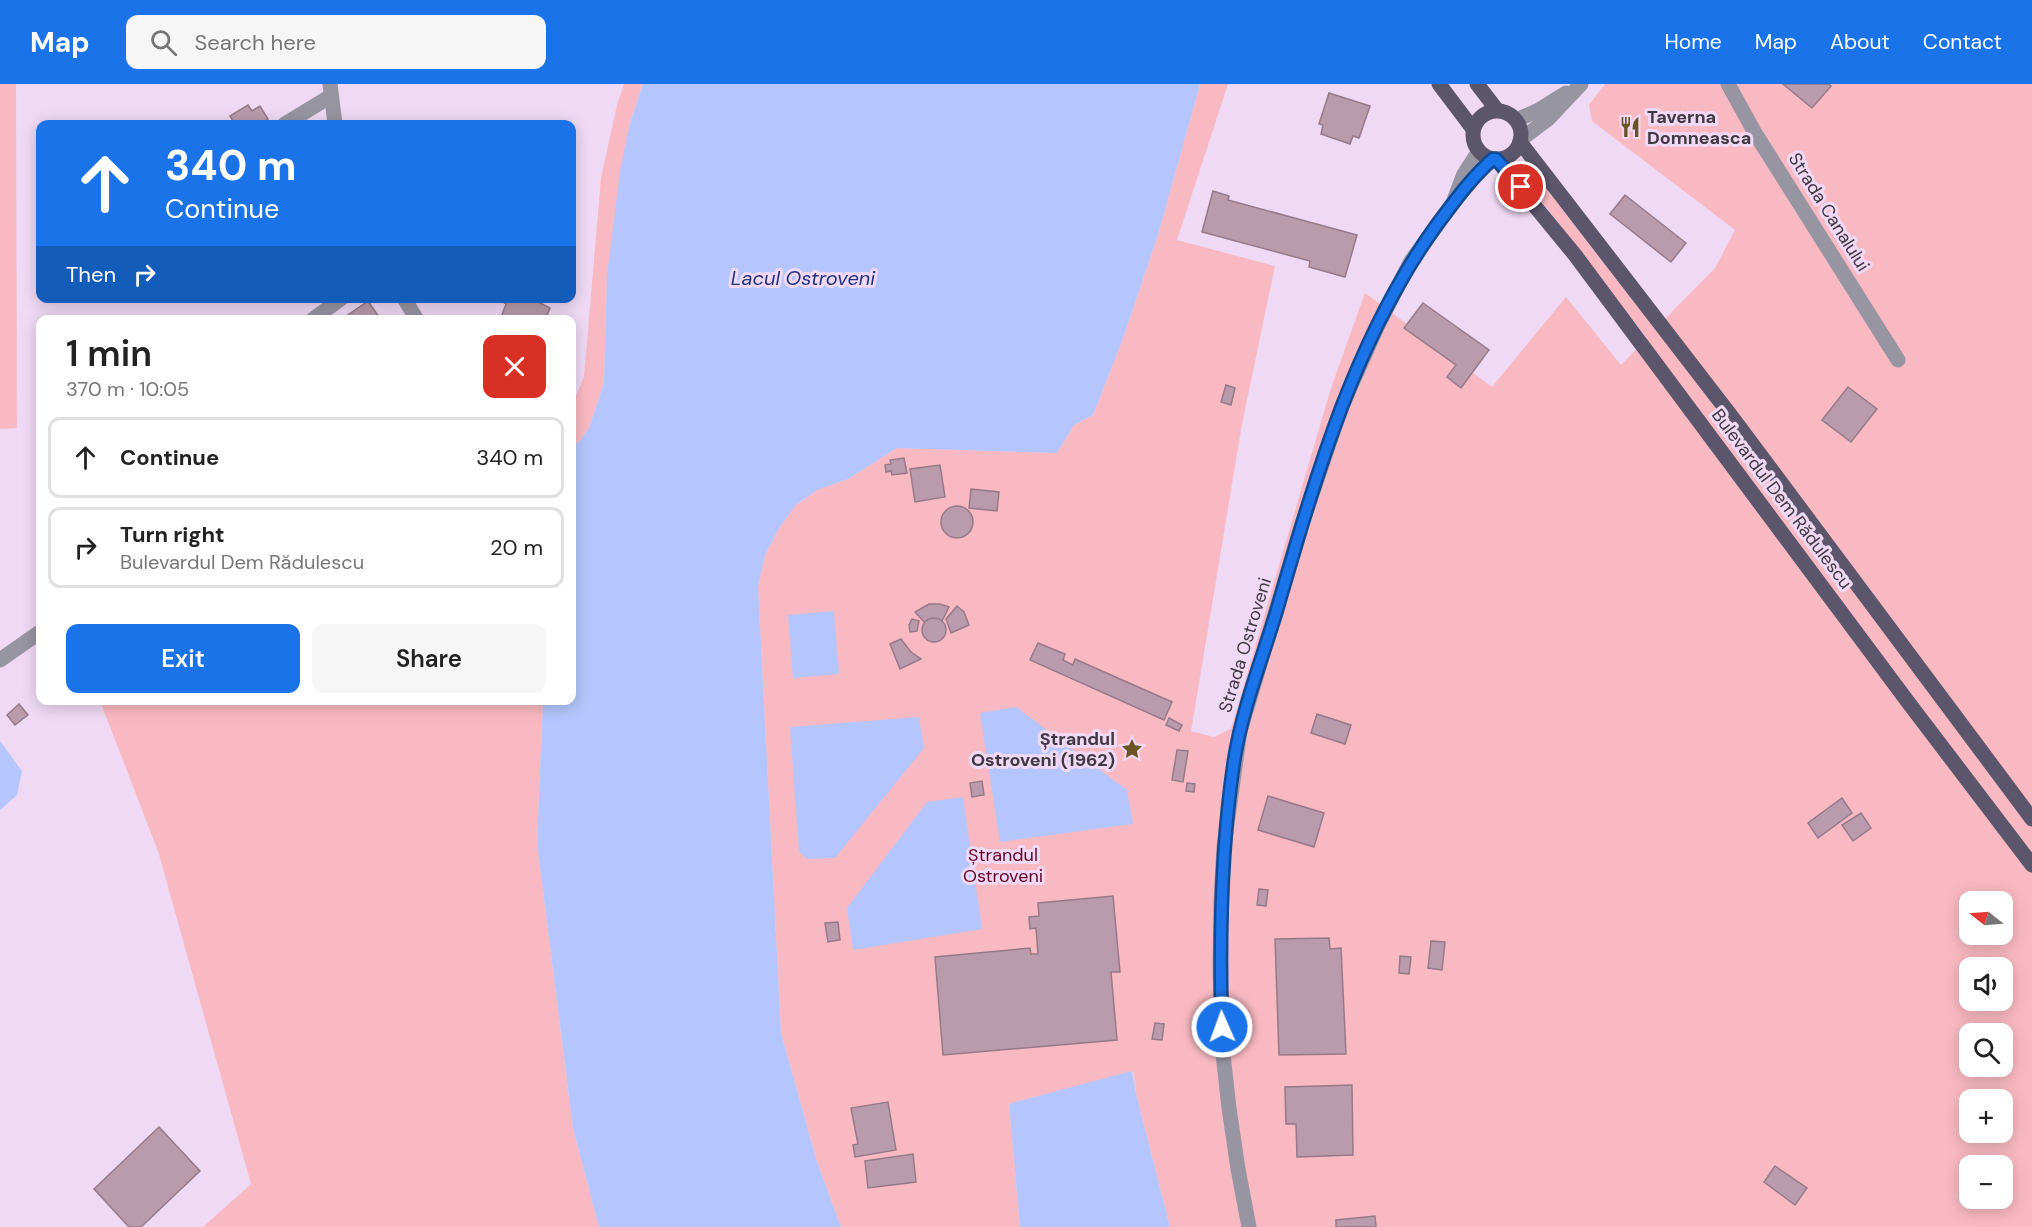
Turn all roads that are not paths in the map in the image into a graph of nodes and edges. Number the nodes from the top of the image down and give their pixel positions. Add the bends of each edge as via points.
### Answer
1 (1439, 84) edge
2 (1477, 84) edge
3 (1581, 84) edge
4 (1728, 84) edge
5 (331, 90) edge
6 (1497, 110) junction
7 (290, 120) edge
8 (335, 120) edge
9 (1516, 120) junction
10 (1473, 129) junction
11 (1520, 141) junction
12 (1479, 151) junction
13 (1495, 159) junction
14 (1453, 203) junction
15 (335, 303) edge
16 (319, 315) edge
17 (1898, 360) dead end
18 (36, 635) edge
19 (0, 660) edge
20 (2032, 819) edge
21 (2032, 865) edge
22 (1249, 1227) edge

1 - 10 main road
2 - 6 main road
3 - 9 street
3 - 11 street via 1548,119
4 - 17 street, Strada Canalului
5 - 7 street
5 - 8 street
6 - 9 main road
6 - 10 main road via 1484,114
9 - 11 main road, Bulevardul Dem Rădulescu
10 - 12 main road
11 - 13 main road via 1511,155
11 - 20 main road, Bulevardul Dem Rădulescu
12 - 13 main road, Bulevardul Dem Rădulescu
12 - 14 street, Strada Ostroveni via 1464,174
13 - 14 street via 1476,174
13 - 21 main road, Bulevardul Dem Rădulescu via 1575,255
14 - 22 street, Strada Ostroveni via 1411,261 1341,408 1239,731 1224,846 1220,972 1228,1107
15 - 16 street
18 - 19 street

